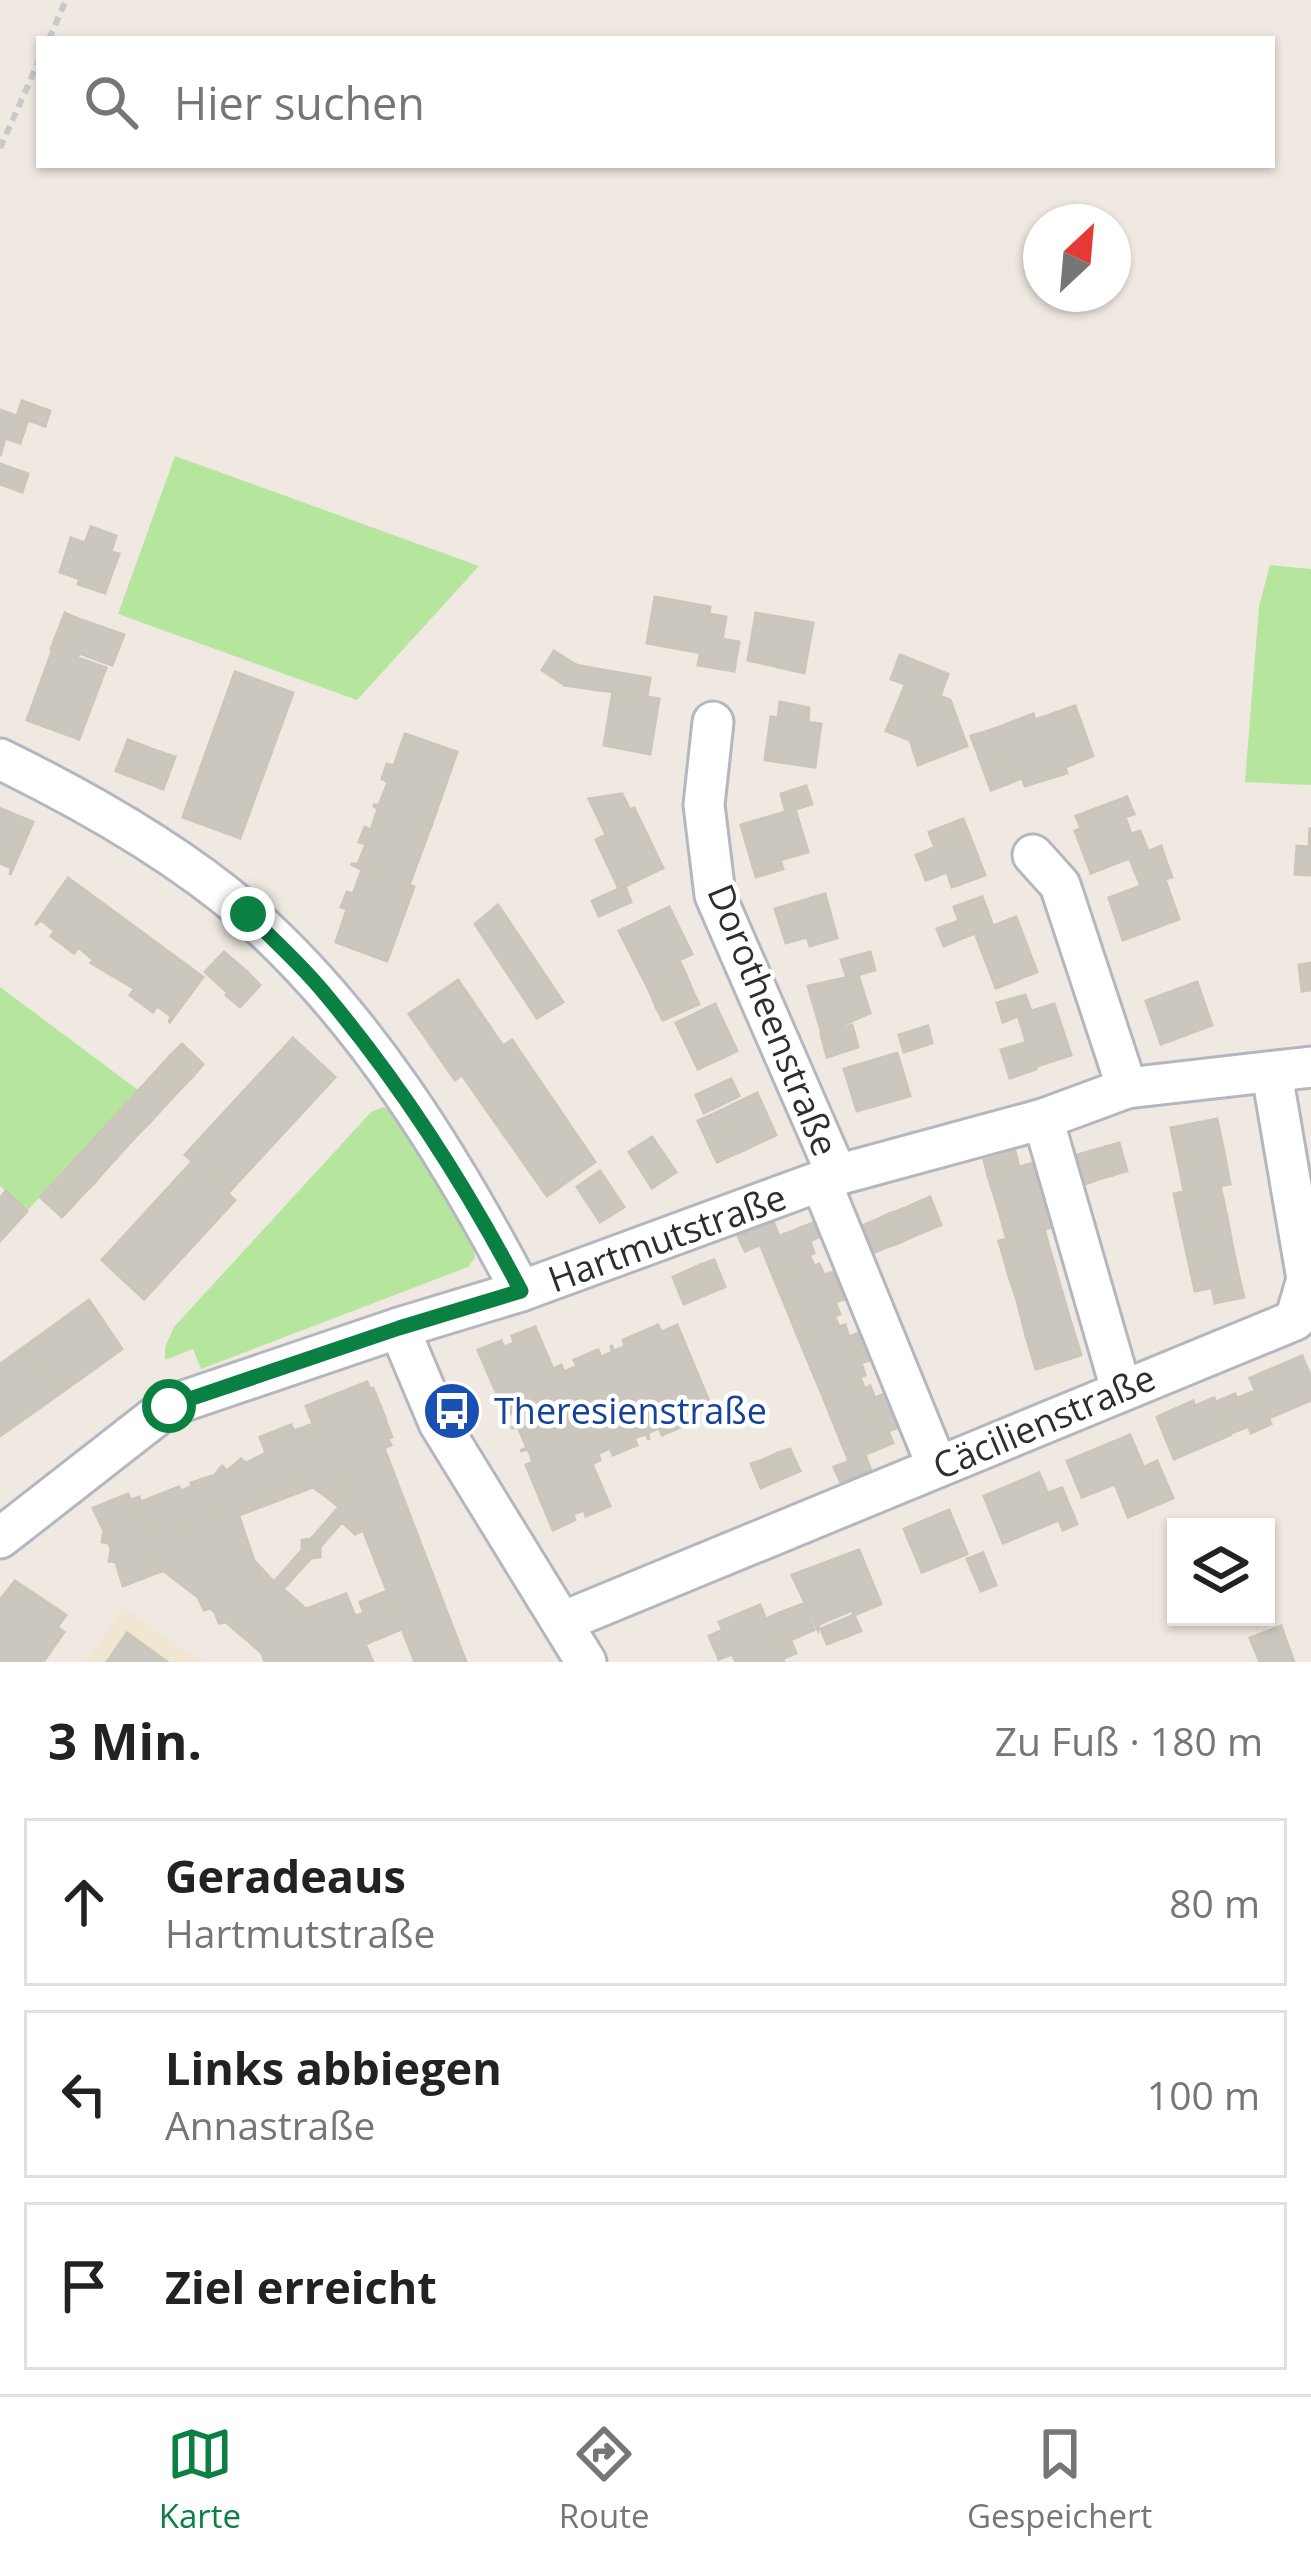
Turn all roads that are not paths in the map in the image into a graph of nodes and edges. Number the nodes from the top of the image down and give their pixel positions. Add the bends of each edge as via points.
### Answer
1 (713, 722) dead end
2 (0, 759) edge
3 (1033, 855) dead end
4 (1311, 1067) edge
5 (1272, 1073) junction
6 (1127, 1088) junction
7 (1043, 1119) junction
8 (829, 1178) junction
9 (521, 1291) junction
10 (399, 1328) junction
11 (1121, 1389) junction
12 (937, 1466) junction
13 (0, 1538) edge
14 (562, 1622) junction
15 (586, 1662) edge

1 - 8 street, Dorotheenstraße via 704,805 715,895
2 - 9 street via 92,806 248,914 324,992 388,1076 472,1198
3 - 6 street via 1060,885
4 - 5 street, Hartmutstraße
5 - 6 street, Hartmutstraße
5 - 11 street, Cäcilienstraße via 1307,1279 1295,1320
6 - 7 street, Hartmutstraße
7 - 8 street, Hartmutstraße
7 - 11 street
8 - 9 street, Hartmutstraße
8 - 12 street, Hartmutstraße
9 - 10 street, Hartmutstraße
10 - 13 street, Hartmutstraße via 169,1406
10 - 14 street via 439,1423
11 - 12 street, Cäcilienstraße
12 - 14 street, Cäcilienstraße
14 - 15 street

